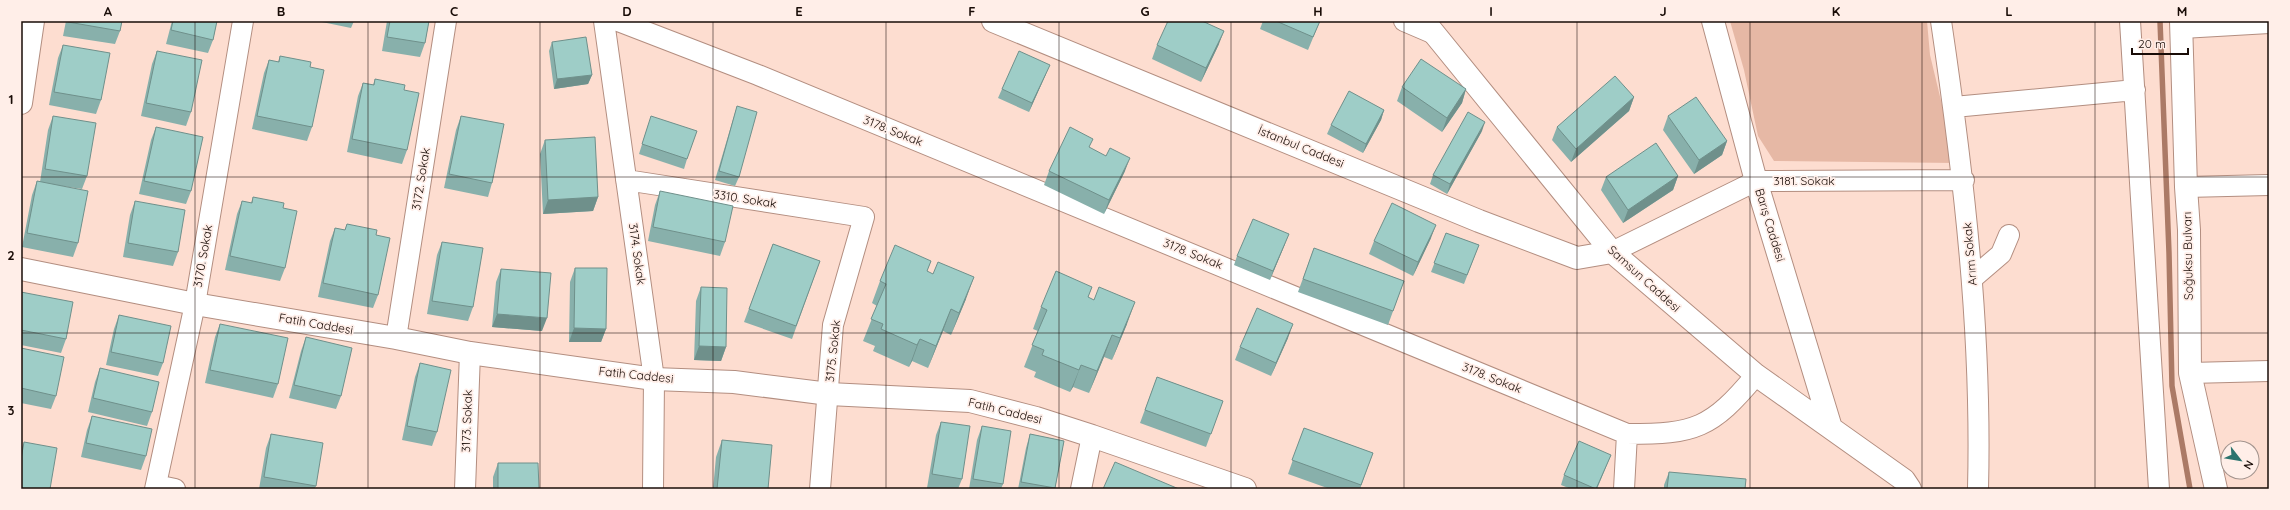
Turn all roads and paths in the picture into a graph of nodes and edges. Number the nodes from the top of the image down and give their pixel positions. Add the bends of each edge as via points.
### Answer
1 (33, 21) edge
2 (243, 21) edge
3 (446, 21) edge
4 (604, 21) edge
5 (618, 21) edge
6 (993, 21) edge
7 (1404, 21) edge
8 (1713, 21) edge
9 (1941, 21) edge
10 (2130, 21) edge
11 (2269, 23) edge
12 (2181, 24) edge
13 (1428, 27) edge
14 (2135, 90) junction
15 (21, 103) edge
16 (1954, 106) junction
17 (626, 180) junction
18 (1964, 180) junction
19 (1756, 181) junction
20 (2269, 185) edge
21 (2186, 187) junction
22 (864, 217) joint
23 (2009, 235) dead end
24 (1612, 252) junction
25 (21, 269) edge
26 (1973, 278) junction
27 (195, 304) junction
28 (396, 338) junction
29 (470, 353) junction
30 (2269, 371) edge
31 (2190, 373) junction
32 (1756, 375) junction
33 (654, 379) junction
34 (829, 394) junction
35 (1831, 428) junction
36 (1627, 434) junction
37 (1092, 436) junction
38 (162, 488) edge
39 (465, 489) edge
40 (653, 489) edge
41 (820, 489) edge
42 (1081, 489) edge
43 (1245, 489) edge
44 (1624, 489) edge
45 (1910, 489) edge
46 (1978, 489) edge
47 (2159, 489) edge
48 (2216, 489) edge

1 - 15 street
2 - 27 street, 3170. Sokak
3 - 28 street, 3172. Sokak
4 - 17 street, 3174. Sokak
5 - 36 street, 3178. Sokak via 758,75
6 - 24 street, İstanbul Caddesi via 1570,256 1577,258
7 - 13 street
8 - 19 street, Barış Caddesi
9 - 16 street, Arım Sokak
10 - 14 street
11 - 12 street
12 - 21 street, Soğuksu Bulvarı
13 - 24 street, Samsun Caddesi
14 - 16 street
14 - 47 street
16 - 18 street, Arım Sokak
17 - 22 street, 3310. Sokak
17 - 33 street, 3174. Sokak
18 - 19 street, 3181. Sokak
18 - 26 street, Arım Sokak
19 - 24 street, 3181. Sokak
19 - 35 street, Barış Caddesi
20 - 21 street
21 - 31 street, Soğuksu Bulvarı via 2189,230
22 - 34 street, 3175. Sokak via 833,325
23 - 26 street via 2001,254
24 - 32 street, Samsun Caddesi
25 - 27 street, Fatih Caddesi
26 - 46 street, Arım Sokak via 1980,424
27 - 28 street, Fatih Caddesi
27 - 38 street, 3170. Sokak
28 - 29 street, Fatih Caddesi
29 - 33 street, Fatih Caddesi
29 - 39 street, 3173. Sokak
30 - 31 street
31 - 48 street, Soğuksu Bulvarı
32 - 35 street, Samsun Caddesi
32 - 36 street, 3178. Sokak via 1735,400 1711,420 1684,431
33 - 34 street, Fatih Caddesi via 734,382
33 - 40 street, 3174. Sokak
34 - 37 street, Fatih Caddesi via 970,401
34 - 41 street, 3175. Sokak
35 - 45 street, Samsun Caddesi via 1904,480
36 - 44 street
37 - 42 street
37 - 43 street, Fatih Caddesi

